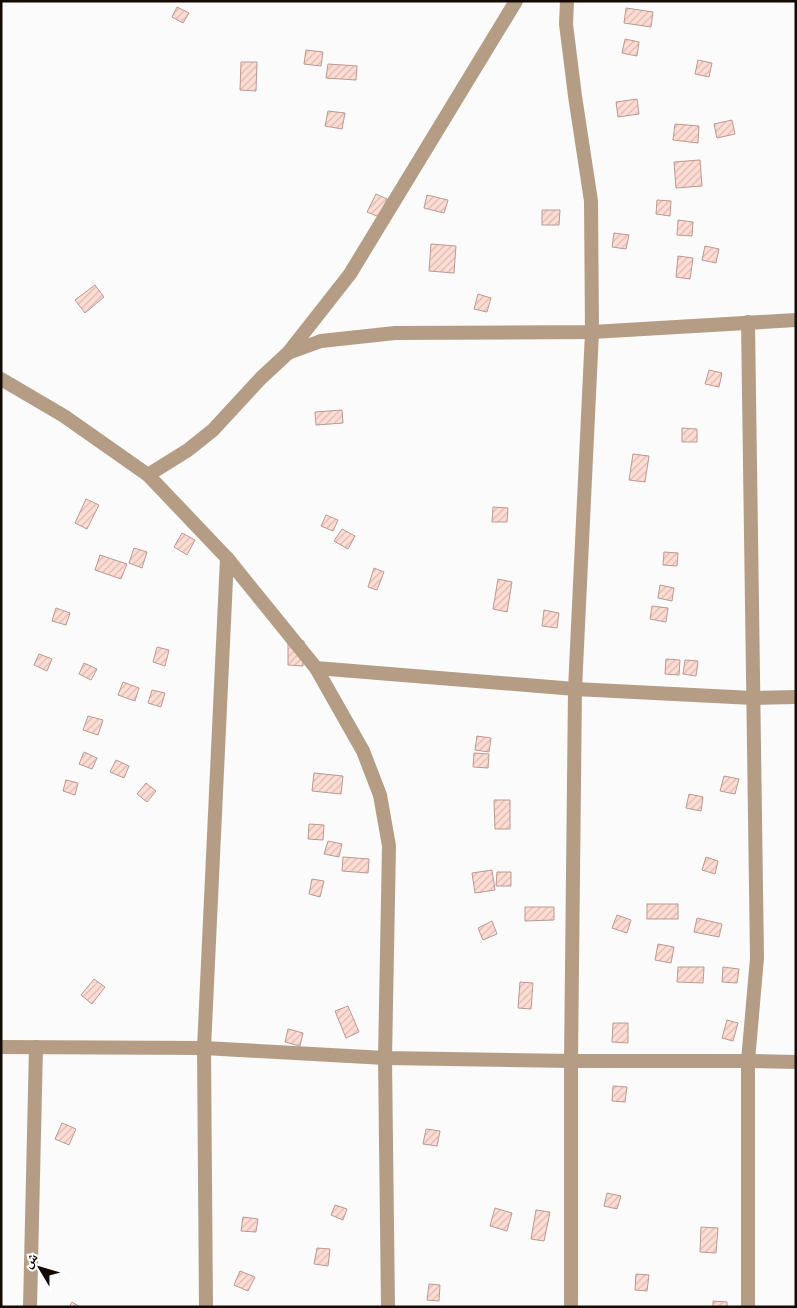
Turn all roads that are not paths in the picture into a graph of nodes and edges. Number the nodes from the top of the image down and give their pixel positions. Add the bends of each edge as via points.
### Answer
1 (516, 1) edge
2 (567, 1) edge
3 (796, 320) edge
4 (748, 322) junction
5 (592, 332) junction
6 (288, 353) junction
7 (1, 378) edge
8 (148, 475) junction
9 (227, 558) junction
10 (316, 668) junction
11 (575, 689) junction
12 (796, 697) edge
13 (753, 698) junction
14 (1, 1046) edge
15 (36, 1047) junction
16 (204, 1048) junction
17 (385, 1058) junction
18 (571, 1061) junction
19 (748, 1061) junction
20 (796, 1062) edge
21 (30, 1307) edge
22 (206, 1307) edge
23 (388, 1307) edge
24 (571, 1307) edge
25 (748, 1307) edge

1 - 6 street via 350,274
2 - 5 street via 566,24 591,201
3 - 4 street
4 - 5 street
4 - 13 street
5 - 6 street via 395,333 321,341
5 - 11 street
6 - 8 street via 213,430
7 - 8 street via 64,416
8 - 9 street
9 - 10 street
9 - 16 street
10 - 11 street
10 - 17 street via 363,751 380,795 388,838
11 - 13 street
11 - 18 street
12 - 13 street
13 - 19 street via 757,958
14 - 15 street
15 - 16 street
15 - 21 street
16 - 17 street
16 - 22 street
17 - 18 street
17 - 23 street
18 - 19 street
18 - 24 street
19 - 20 street
19 - 25 street

